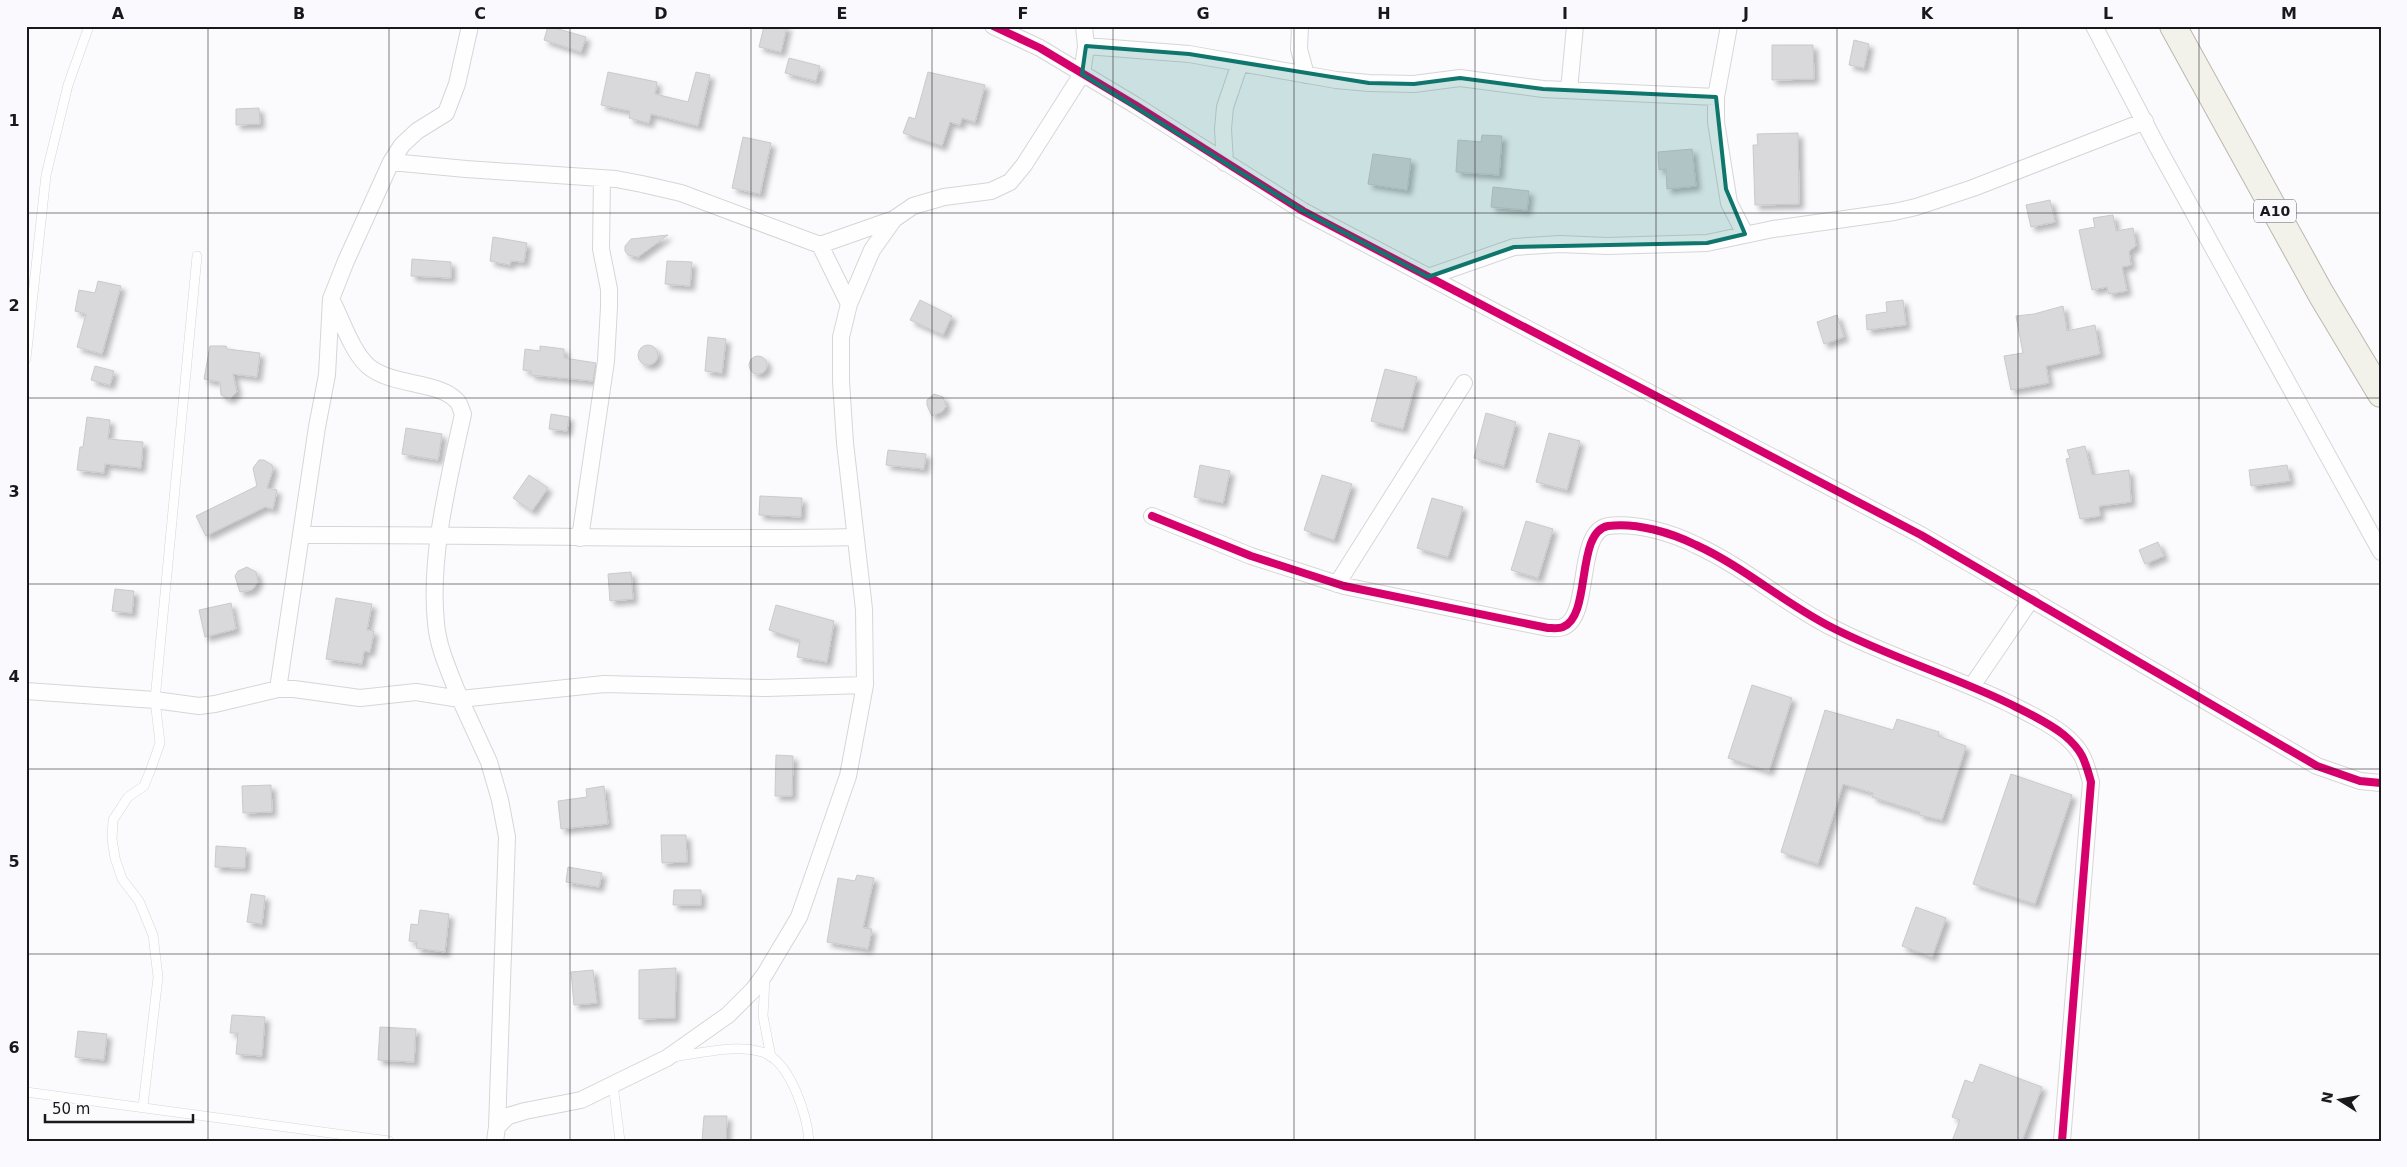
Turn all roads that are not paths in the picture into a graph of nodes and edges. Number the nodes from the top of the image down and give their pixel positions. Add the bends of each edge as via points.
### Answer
1 (89, 26) edge
2 (470, 26) edge
3 (993, 26) edge
4 (1084, 26) edge
5 (1300, 26) edge
6 (1575, 26) edge
7 (1729, 26) edge
8 (2094, 26) edge
9 (2173, 26) edge
10 (1086, 46) junction
11 (1240, 63) junction
12 (1082, 74) junction
13 (1306, 75) junction
14 (1569, 90) junction
15 (1716, 97) junction
16 (2145, 122) junction
17 (391, 162) junction
18 (1225, 163) junction
19 (602, 178) junction
20 (894, 219) junction
21 (1745, 234) junction
22 (820, 244) junction
23 (197, 256) dead end
24 (1428, 277) junction
25 (331, 299) junction
26 (849, 304) junction
27 (26, 359) edge
28 (1464, 383) dead end
29 (2381, 394) edge
30 (1152, 516) dead end
31 (440, 534) junction
32 (301, 535) junction
33 (855, 537) junction
34 (580, 538) junction
35 (2381, 552) edge
36 (1337, 584) junction
37 (2032, 598) junction
38 (865, 686) junction
39 (1972, 686) junction
40 (278, 690) junction
41 (26, 691) edge
42 (460, 699) junction
43 (155, 700) junction
44 (2381, 783) edge
45 (765, 974) junction
46 (771, 1057) junction
47 (667, 1058) junction
48 (613, 1084) junction
49 (26, 1092) edge
50 (143, 1106) junction
51 (496, 1134) edge
52 (389, 1141) edge
53 (620, 1141) edge
54 (809, 1141) edge
55 (2062, 1141) edge

1 - 27 lane via 68,85 46,175
2 - 17 street via 457,84 446,113 417,131
3 - 12 street via 1040,48
4 - 10 street
5 - 13 street via 1299,49
6 - 14 street
7 - 15 street
8 - 16 street
9 - 29 main road, A10 via 2321,294
10 - 11 street via 1188,54
10 - 12 street
11 - 13 street
11 - 18 street via 1225,107
12 - 18 street
12 - 20 street via 1010,182 991,191 944,197 913,206
13 - 14 street via 1392,84 1460,78
14 - 15 street
15 - 21 street via 1716,122 1726,189 1732,210
16 - 21 street via 1916,207
16 - 35 street
17 - 19 street
17 - 25 street
18 - 24 street via 1303,211
19 - 22 street via 680,193
19 - 34 street via 601,249 609,289 606,361
20 - 22 street
20 - 26 street via 872,250
21 - 24 street via 1707,242 1607,246 1560,244 1514,248
22 - 26 street
23 - 43 lane
24 - 37 street via 1921,535
25 - 31 street via 359,356 368,366 399,380 444,392 457,401 462,414
25 - 32 street via 327,375
26 - 33 street via 841,337 841,381 844,443
28 - 36 street
30 - 36 street via 1251,556
31 - 32 street
31 - 34 street
31 - 42 street via 434,590 436,624 443,655
32 - 40 street
33 - 34 street
33 - 38 street via 864,609
36 - 39 street via 1548,628 1562,628 1571,622 1576,609 1592,542 1598,530 1608,526 1637,527 1696,545 1831,627
37 - 39 street
37 - 44 street via 2317,766 2360,781
38 - 42 street via 776,688 604,684
38 - 45 street via 848,776 829,834 799,917
39 - 55 street via 2063,734 2084,754 2091,782
40 - 42 street via 294,689 360,698 416,692
40 - 43 street via 199,706
41 - 43 street
42 - 51 street via 489,762 507,837
43 - 50 lane via 160,743 152,766 144,786 128,797 112,820 115,858 122,879 139,901 153,935 158,977
45 - 46 lane via 763,1016
45 - 47 street via 728,1015
46 - 47 lane via 761,1051 742,1049
46 - 54 lane via 800,1096
47 - 48 street
48 - 51 street via 580,1100 508,1116
48 - 53 lane
49 - 50 lane
50 - 52 lane

